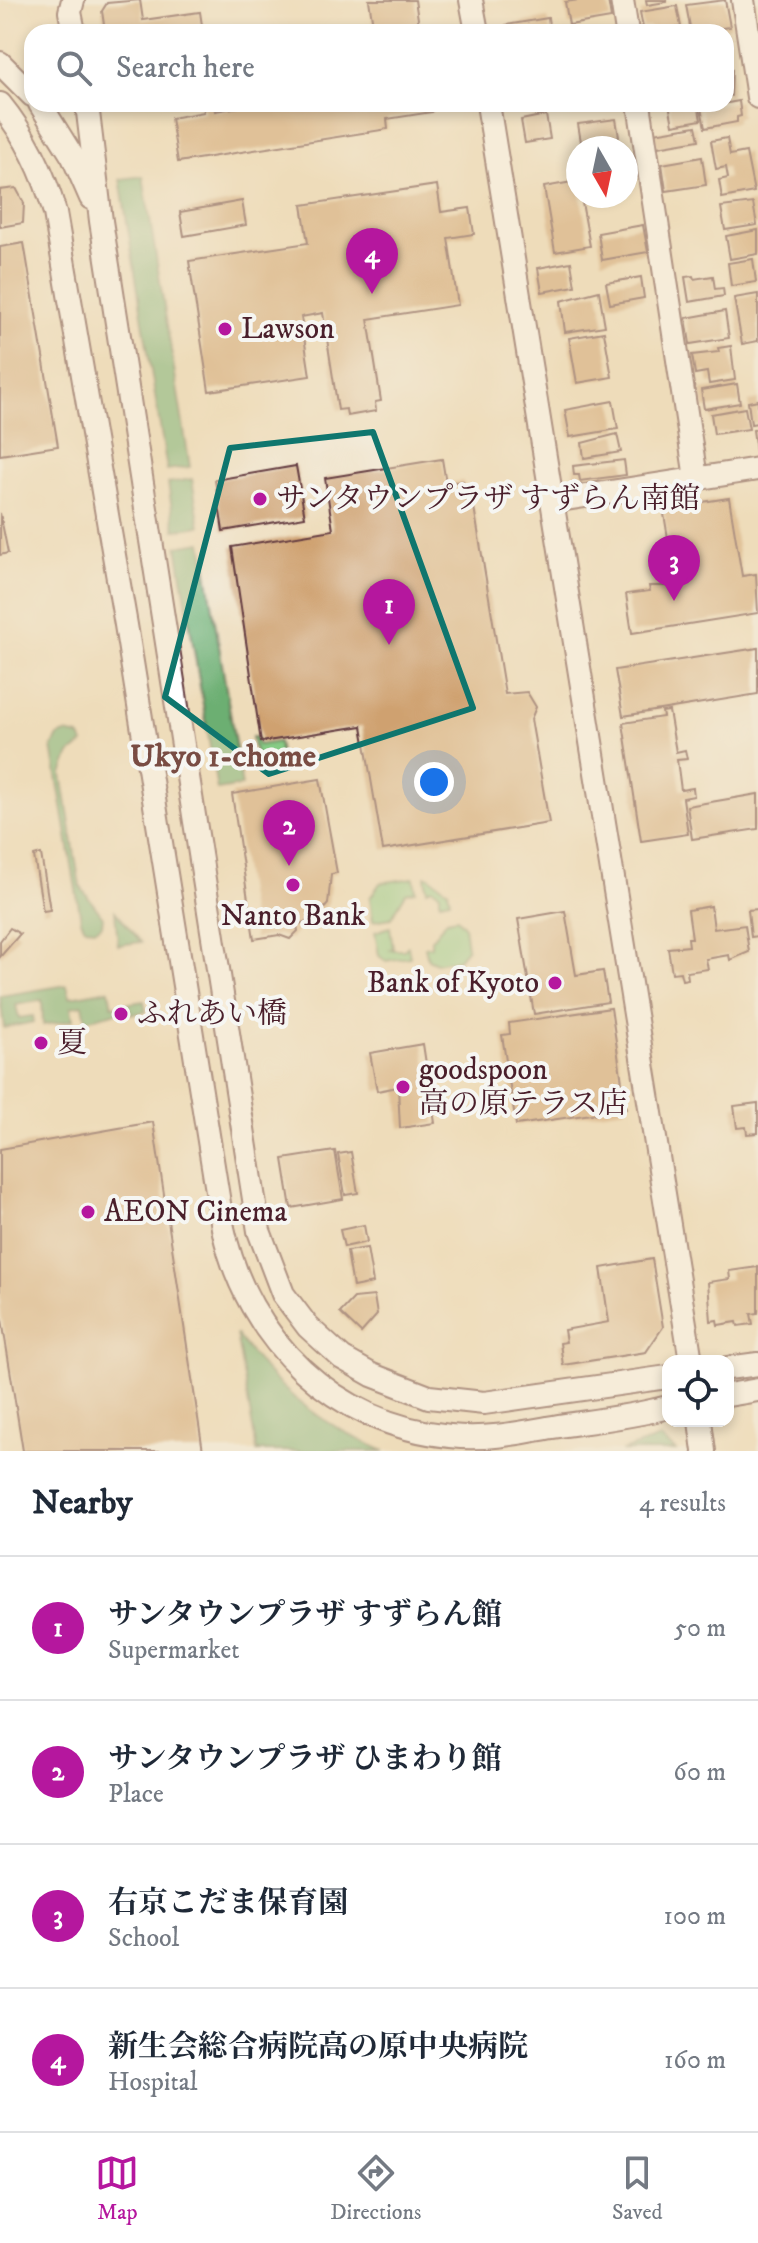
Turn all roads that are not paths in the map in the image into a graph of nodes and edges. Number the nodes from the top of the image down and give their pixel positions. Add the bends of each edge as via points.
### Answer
1 (73, 0) edge
2 (471, 0) edge
3 (622, 0) edge
4 (743, 0) edge
5 (72, 24) edge
6 (476, 24) edge
7 (626, 24) edge
8 (0, 63) edge
9 (24, 87) edge
10 (758, 97) edge
11 (0, 104) edge
12 (45, 112) edge
13 (88, 112) edge
14 (489, 112) edge
15 (640, 112) edge
16 (101, 221) junction
17 (758, 469) edge
18 (696, 478) junction
19 (553, 501) junction
20 (690, 1355) edge
21 (758, 1364) edge
22 (734, 1367) edge
23 (662, 1378) edge
24 (758, 1390) edge
25 (734, 1394) edge
26 (662, 1408) edge
27 (701, 1427) edge
28 (704, 1451) edge

1 - 5 street
2 - 6 street
3 - 7 street
4 - 10 street
8 - 9 street
11 - 26 street via 37,162 55,213 223,1228 251,1307 286,1355 328,1392 372,1416 420,1431 452,1437 505,1436
12 - 16 street via 73,157
13 - 16 street
14 - 19 street
15 - 18 street
16 - 23 street via 259,1231 283,1294 342,1358 429,1397 484,1403
17 - 18 street
18 - 19 street
19 - 20 street
21 - 22 street
24 - 25 street
27 - 28 street

